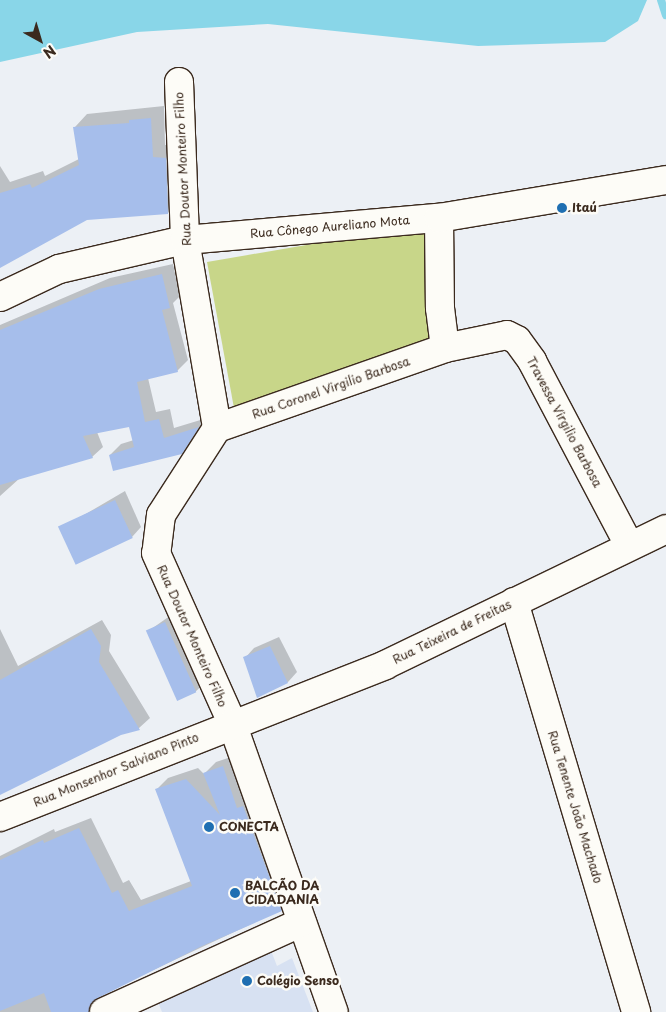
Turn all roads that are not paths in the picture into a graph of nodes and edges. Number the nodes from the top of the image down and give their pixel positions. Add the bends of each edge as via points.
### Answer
1 (179, 82) dead end
2 (666, 180) edge
3 (439, 218) junction
4 (185, 240) junction
5 (0, 297) edge
6 (445, 348) junction
7 (217, 428) junction
8 (666, 529) edge
9 (629, 545) junction
10 (514, 602) junction
11 (232, 723) junction
12 (0, 817) edge
13 (302, 922) junction
14 (104, 1012) edge
15 (334, 1012) edge
16 (636, 1012) edge

1 - 4 street, Rua Doutor Monteiro Filho
2 - 3 street, Rua Cônego Aureliano Mota
3 - 4 street, Rua Cônego Aureliano Mota
3 - 6 street via 440,308
4 - 5 street, Rua Cônego Aureliano Mota via 59,269
4 - 7 street, Rua Doutor Monteiro Filho
6 - 7 street, Rua Coronel Virgilio Barbosa
6 - 9 street, Travessa Virgilio Barbosa via 497,335 517,340 532,361
7 - 11 street, Rua Doutor Monteiro Filho via 161,515 156,552
8 - 9 street, Rua Teixeira de Freitas
9 - 10 street, Rua Teixeira de Freitas
10 - 11 street, Rua Teixeira de Freitas via 385,665
10 - 16 street, Rua Tenente João Machado
11 - 12 street, Rua Monsenhor Salviano Pinto
11 - 13 street, Rua Doutor Monteiro Filho
13 - 14 street
13 - 15 street, Rua Doutor Monteiro Filho

